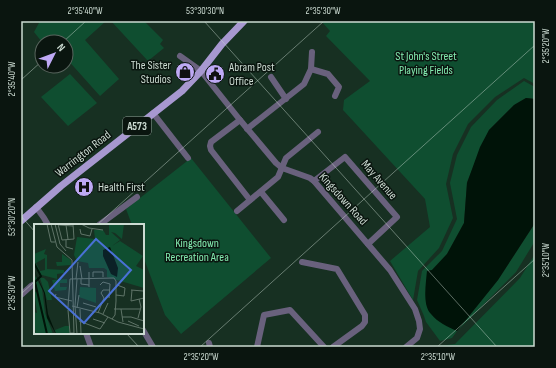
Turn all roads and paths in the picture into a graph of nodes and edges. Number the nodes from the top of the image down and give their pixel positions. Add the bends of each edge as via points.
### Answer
1 (244, 21) edge
2 (312, 52) dead end
3 (180, 56) dead end
4 (311, 69) junction
5 (201, 71) junction
6 (271, 77) dead end
7 (335, 96) dead end
8 (286, 98) junction
9 (153, 113) junction
10 (240, 120) junction
11 (247, 129) junction
12 (318, 132) dead end
13 (188, 158) dead end
14 (282, 168) junction
15 (314, 181) junction
16 (261, 192) junction
17 (137, 197) dead end
18 (250, 200) junction
19 (36, 207) junction
20 (237, 211) dead end
21 (284, 220) dead end
22 (21, 221) edge
23 (47, 224) edge
24 (100, 224) edge
25 (368, 244) junction
26 (302, 262) dead end
27 (34, 284) edge
28 (21, 295) edge
29 (144, 332) edge
30 (86, 334) edge
31 (335, 346) edge
32 (408, 346) edge
33 (91, 347) edge
34 (153, 347) edge
35 (257, 347) edge
36 (324, 347) edge

1 - 5 main road, Warrington Road / A573
2 - 4 street
3 - 5 street, Kingsdown Road
4 - 7 street via 328,74 339,87
4 - 8 street via 304,84
5 - 9 main road, Warrington Road / A573 via 182,91
5 - 10 street, Kingsdown Road
6 - 8 street
8 - 11 street
9 - 13 street
9 - 19 main road, Warrington Road / A573
10 - 11 street, Kingsdown Road
10 - 18 street via 211,142 210,146
11 - 14 street, Kingsdown Road
12 - 14 street via 286,158
14 - 15 street, Kingsdown Road
14 - 16 street via 278,177
15 - 25 street, Kingsdown Road
15 - 25 street, May Avenue via 346,157 397,217
16 - 18 street
16 - 21 street
17 - 24 street
18 - 20 street
19 - 22 main road, Warrington Road / A573
19 - 23 street
25 - 32 street, Kingsdown Road via 390,270 415,309 420,329
26 - 31 street via 337,269 365,315 362,326
27 - 28 street
29 - 34 street
30 - 33 street
35 - 36 street via 264,315 290,310

